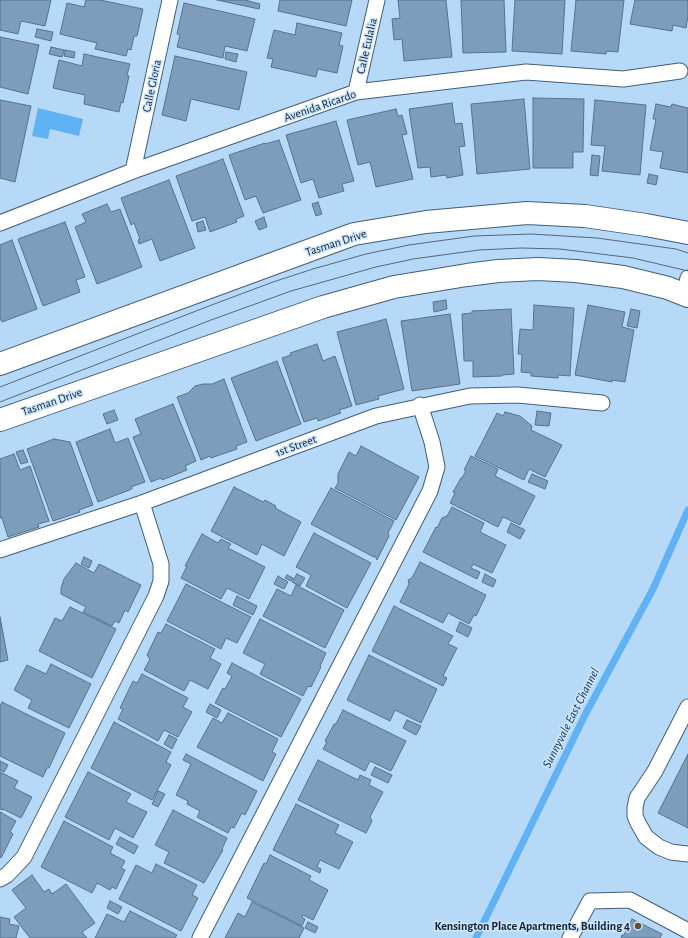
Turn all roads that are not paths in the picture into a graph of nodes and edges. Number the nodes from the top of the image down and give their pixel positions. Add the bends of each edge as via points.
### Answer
1 (170, 0) edge
2 (377, 0) edge
3 (680, 71) dead end
4 (356, 92) junction
5 (133, 171) junction
6 (0, 223) edge
7 (688, 233) edge
8 (687, 290) edge
9 (0, 364) edge
10 (602, 403) dead end
11 (420, 405) junction
12 (0, 420) edge
13 (142, 503) junction
14 (0, 550) edge
15 (688, 707) edge
16 (688, 854) edge
17 (0, 879) edge
18 (688, 931) edge
19 (200, 938) edge
20 (570, 938) edge

1 - 5 lane, Calle Gloria
2 - 4 lane, Calle Eulalia
3 - 4 lane, Avenida Ricardo via 623,79 526,72
4 - 5 lane, Avenida Ricardo
5 - 6 lane, Avenida Ricardo
7 - 9 street, Tasman Drive via 646,224 585,216 527,213 426,222 354,234
8 - 12 street, Tasman Drive via 623,277 576,271 538,270 483,273 394,287 323,307
10 - 11 lane, 1st Street via 518,395 470,396
11 - 13 lane, 1st Street via 376,416
11 - 19 lane via 432,442 436,467 430,491
13 - 14 lane, 1st Street
13 - 17 lane via 161,564 161,581 156,596 24,856 8,875
15 - 16 lane via 655,771 637,798 635,808 638,823 646,837 671,852
18 - 20 lane via 630,900 590,901

